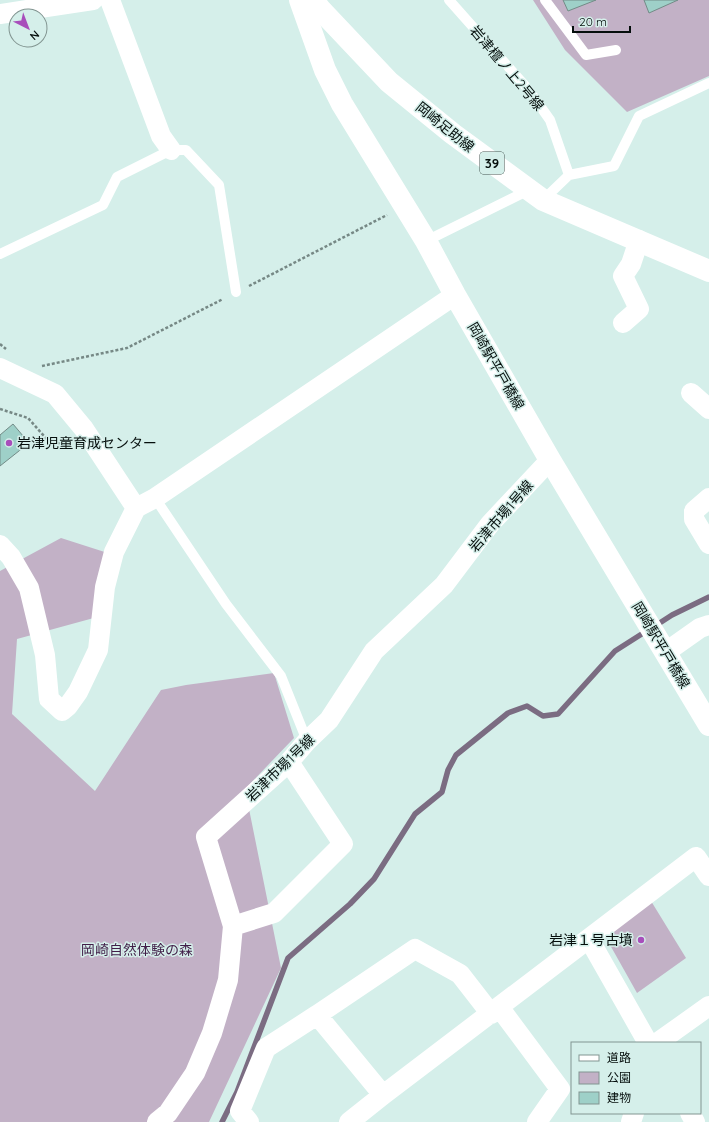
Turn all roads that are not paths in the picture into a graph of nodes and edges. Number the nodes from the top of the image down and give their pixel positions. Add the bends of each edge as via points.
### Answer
1 (93, 0) edge
2 (110, 0) edge
3 (300, 0) edge
4 (313, 0) edge
5 (449, 0) edge
6 (545, 0) edge
7 (0, 14) edge
8 (616, 50) dead end
9 (709, 83) edge
10 (171, 150) junction
11 (569, 175) junction
12 (536, 195) junction
13 (638, 240) junction
14 (426, 241) junction
15 (0, 254) edge
16 (709, 271) edge
17 (236, 292) road end
18 (455, 295) junction
19 (623, 323) dead end
20 (6, 361) edge
21 (690, 393) dead end
22 (709, 409) edge
23 (550, 460) junction
24 (155, 498) junction
25 (709, 498) edge
26 (136, 508) junction
27 (709, 544) edge
28 (0, 545) edge
29 (709, 625) edge
30 (666, 652) junction
31 (709, 724) edge
32 (307, 741) junction
33 (289, 762) junction
34 (709, 876) edge
35 (233, 926) junction
36 (589, 939) junction
37 (709, 1006) edge
38 (495, 1010) junction
39 (317, 1015) junction
40 (647, 1042) edge
41 (658, 1042) edge
42 (383, 1095) junction
43 (157, 1122) edge
44 (249, 1122) edge
45 (349, 1122) edge
46 (537, 1122) edge

1 - 7 street
2 - 10 street via 161,136
3 - 14 street, 岡崎駅平戸橋線 via 325,70 338,97
4 - 12 street, 岡崎足助線 / 39 via 389,82 453,134
5 - 11 lane, 岩津檀ノ上2号線 via 528,88 550,120
6 - 8 lane via 586,55
9 - 11 lane via 639,116 614,166
10 - 15 lane via 117,177 103,205
10 - 17 lane via 186,150 219,185
11 - 12 lane
12 - 13 street, 岡崎足助線 / 39
12 - 14 lane
13 - 16 street, 岡崎足助線 / 39
13 - 19 street via 631,264 622,276 639,309
14 - 18 street, 岡崎駅平戸橋線
18 - 23 street, 岡崎駅平戸橋線
18 - 24 street
20 - 26 street via 55,394 84,429
21 - 22 street
23 - 30 street, 岡崎駅平戸橋線
23 - 32 street, 岩津市場1号線 via 490,524 444,585 374,652 329,720
24 - 26 street
24 - 32 lane via 226,604 281,676
25 - 27 street via 694,511 694,518
26 - 28 street via 114,552 105,587 98,650 78,692 62,711 49,699 45,655 29,588 11,557
29 - 30 street via 700,628
30 - 31 street, 岡崎駅平戸橋線
32 - 33 street, 岩津市場1号線
33 - 35 street, 岩津市場1号線 via 206,837
33 - 35 street via 343,844 274,913
34 - 36 street via 696,857
35 - 43 street, 岩津市場1号線 via 228,980 212,1033 195,1073 168,1114
36 - 38 street
36 - 40 street
37 - 41 street
38 - 39 street via 460,974 415,949
38 - 42 street
38 - 46 street via 560,1090
39 - 42 street
39 - 44 street via 266,1048 240,1111
42 - 45 street

